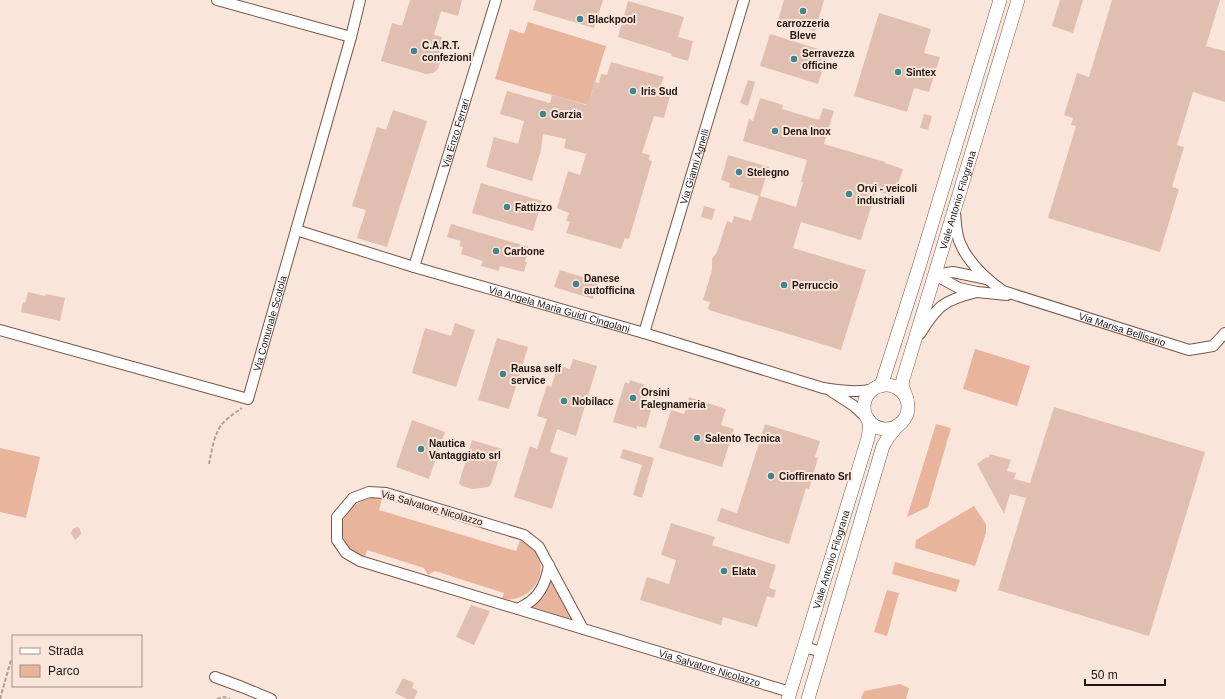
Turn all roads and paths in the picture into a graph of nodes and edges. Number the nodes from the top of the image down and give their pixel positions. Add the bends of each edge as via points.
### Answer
1 (217, 0) edge
2 (360, 0) edge
3 (496, 0) edge
4 (744, 0) edge
5 (1000, 0) edge
6 (1018, 0) edge
7 (351, 37) junction
8 (955, 210) junction
9 (296, 230) junction
10 (414, 267) junction
11 (918, 270) junction
12 (936, 276) junction
13 (986, 279) junction
14 (977, 292) junction
15 (1014, 296) junction
16 (0, 330) edge
17 (644, 333) junction
18 (1225, 333) edge
19 (915, 342) junction
20 (878, 387) junction
21 (823, 388) junction
22 (248, 398) junction
23 (906, 400) junction
24 (868, 419) junction
25 (899, 424) junction
26 (209, 464) dead end
27 (549, 565) junction
28 (518, 609) junction
29 (583, 630) junction
30 (804, 647) junction
31 (822, 652) junction
32 (11, 660) dead end
33 (215, 677) dead end
34 (789, 695) edge
35 (0, 699) edge
36 (217, 699) edge
37 (230, 699) edge
38 (271, 699) edge
39 (808, 699) edge

1 - 7 street
2 - 7 street, Via Comunale Scotola
3 - 10 street, Via Enzo Ferrari
4 - 17 street, Via Gianni Agnelli
5 - 11 main road, Viale Antonio Filograna
6 - 8 main road, Viale Antonio Filograna
7 - 9 street, Via Comunale Scotola
8 - 12 main road, Viale Antonio Filograna
8 - 13 street, Via Marisa Bellisario via 960,243 970,261
9 - 10 street, Via Angela Maria Guidi Cingolani
9 - 22 street, Via Comunale Scotola
10 - 17 street, Via Angela Maria Guidi Cingolani
11 - 12 main road
11 - 20 main road, Viale Antonio Filograna
12 - 13 street, Via Marisa Bellisario via 953,272
12 - 14 street, Via Marisa Bellisario via 959,288
12 - 19 main road, Viale Antonio Filograna
13 - 15 street, Via Marisa Bellisario
14 - 15 street, Via Marisa Bellisario
14 - 19 street, Via Marisa Bellisario via 951,300 937,309
15 - 18 street, Via Marisa Bellisario via 1189,350 1213,346
16 - 22 street
17 - 21 street, Via Angela Maria Guidi Cingolani
19 - 23 main road, Viale Antonio Filograna via 902,385
20 - 21 street via 865,391
20 - 23 main road via 887,385 899,389
20 - 24 main road via 869,393 864,406
21 - 24 street via 854,406
22 - 26 path via 244,406 230,416 220,428
23 - 25 main road via 907,413
24 - 25 main road via 886,429
24 - 30 main road, Viale Antonio Filograna via 868,438
25 - 31 main road, Viale Antonio Filograna via 883,446
27 - 28 street via 547,578 533,600
27 - 28 street, Via Salvatore Nicolazzo via 539,547 524,535 386,493 368,492 353,498 337,517 337,540 346,553 360,561
27 - 29 street, Via Salvatore Nicolazzo
28 - 29 street, Via Salvatore Nicolazzo
29 - 34 street, Via Salvatore Nicolazzo
30 - 31 street
30 - 34 main road, Viale Antonio Filograna
31 - 39 main road, Viale Antonio Filograna
32 - 35 path
33 - 38 street
36 - 37 path

